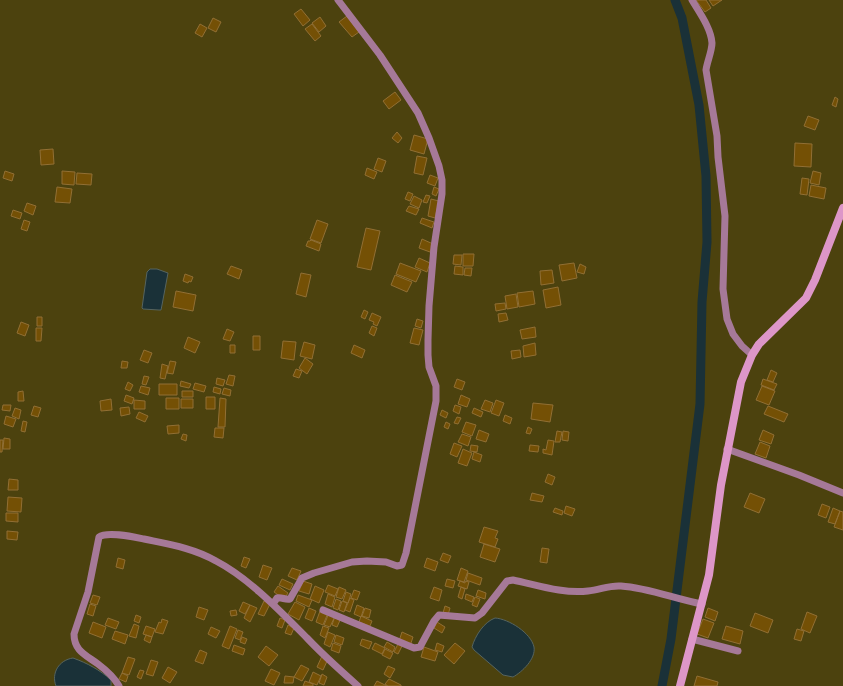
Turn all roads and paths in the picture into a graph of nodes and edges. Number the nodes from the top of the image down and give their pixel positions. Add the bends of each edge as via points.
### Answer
1 (692, 0) edge
2 (340, 1) edge
3 (843, 208) edge
4 (752, 355) junction
5 (727, 449) junction
6 (843, 493) edge
7 (273, 604) junction
8 (702, 604) junction
9 (323, 610) dead end
10 (692, 639) junction
11 (738, 652) dead end
12 (119, 686) edge
13 (358, 686) edge
14 (680, 686) edge

1 - 4 street via 710,33 712,43 706,70 717,136 725,216 723,289 727,319 733,334
2 - 7 street via 380,54 418,113 439,166 442,194 434,247 428,355 436,386 436,401 402,565 386,562 352,562 314,573 302,578 290,599 277,598
3 - 4 main road via 806,298 759,344
4 - 5 main road via 741,382
5 - 6 street
5 - 8 main road via 709,575
7 - 12 street via 227,568 197,553 136,537 102,535 97,542 88,592 74,640 76,648 111,675
7 - 13 street
8 - 9 street via 621,586 570,591 513,580 507,581 482,613 475,618 439,615 420,647 414,648
8 - 10 main road
10 - 11 street
10 - 14 main road

